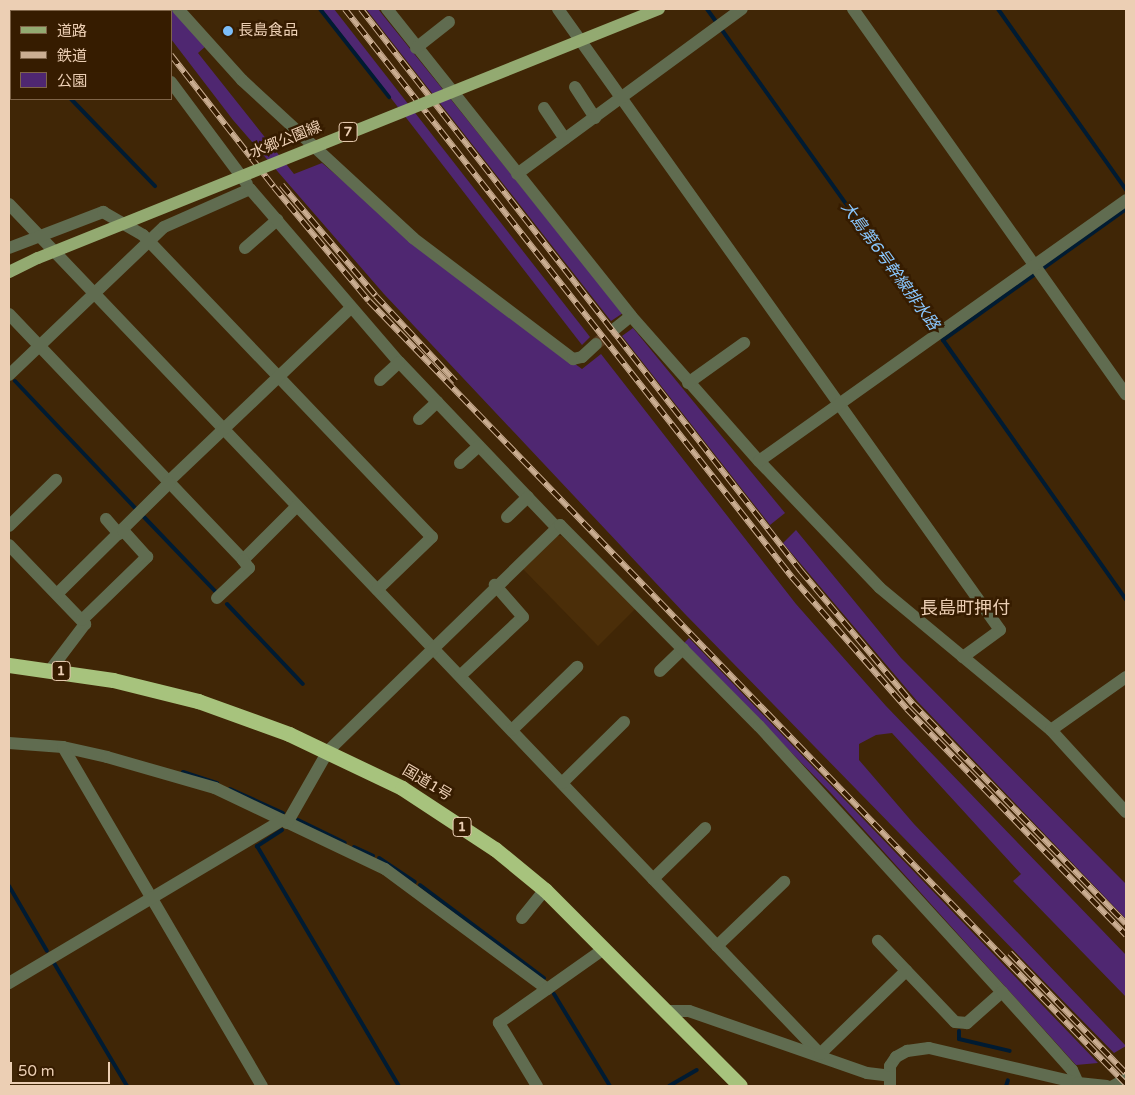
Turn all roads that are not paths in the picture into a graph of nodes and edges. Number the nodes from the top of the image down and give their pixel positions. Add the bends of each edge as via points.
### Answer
1 (178, 9) edge
2 (387, 9) edge
3 (558, 9) edge
4 (659, 9) edge
5 (742, 9) edge
6 (853, 9) edge
7 (448, 22) dead end
8 (416, 48) junction
9 (172, 83) edge
10 (575, 87) dead end
11 (623, 97) junction
12 (544, 108) dead end
13 (595, 118) junction
14 (565, 139) junction
15 (518, 174) junction
16 (250, 189) junction
17 (1126, 200) edge
18 (9, 204) edge
19 (277, 220) junction
20 (41, 238) junction
21 (149, 241) junction
22 (9, 248) edge
23 (245, 248) dead end
24 (38, 258) junction
25 (9, 267) edge
26 (1038, 269) junction
27 (9, 272) edge
28 (94, 294) junction
29 (351, 308) junction
30 (9, 314) edge
31 (631, 316) junction
32 (616, 328) tunnel mouth
33 (744, 343) dead end
34 (596, 344) tunnel mouth
35 (39, 346) junction
36 (399, 362) junction
37 (9, 374) edge
38 (280, 376) junction
39 (380, 380) dead end
40 (688, 383) junction
41 (1126, 394) edge
42 (437, 402) junction
43 (840, 404) junction
44 (419, 420) dead end
45 (224, 429) junction
46 (479, 446) junction
47 (760, 460) junction
48 (460, 463) dead end
49 (56, 480) dead end
50 (169, 483) junction
51 (528, 497) junction
52 (297, 506) junction
53 (507, 517) dead end
54 (106, 519) dead end
55 (9, 526) edge
56 (556, 528) junction
57 (121, 532) junction
58 (9, 545) edge
59 (243, 560) junction
60 (495, 586) junction
61 (377, 590) junction
62 (57, 594) junction
63 (217, 598) dead end
64 (82, 620) junction
65 (432, 647) junction
66 (683, 649) junction
67 (963, 657) junction
68 (9, 665) edge
69 (577, 667) dead end
70 (51, 669) junction
71 (660, 671) dead end
72 (460, 676) junction
73 (1126, 677) edge
74 (624, 722) dead end
75 (512, 730) junction
76 (1051, 730) junction
77 (9, 744) edge
78 (63, 747) junction
79 (328, 751) junction
80 (562, 783) junction
81 (1126, 812) edge
82 (284, 822) junction
83 (705, 828) dead end
84 (654, 879) junction
85 (784, 882) dead end
86 (545, 890) junction
87 (152, 898) junction
88 (522, 918) dead end
89 (878, 941) dead end
90 (717, 946) junction
91 (604, 949) junction
92 (906, 971) junction
93 (9, 983) edge
94 (547, 989) junction
95 (1002, 992) junction
96 (667, 1010) junction
97 (821, 1055) junction
98 (1126, 1079) edge
99 (892, 1083) edge
100 (1078, 1083) junction
101 (262, 1086) edge
102 (537, 1086) edge
103 (740, 1086) edge
104 (1107, 1086) edge
105 (1113, 1086) edge

1 - 34 street via 242,80 413,238 573,359 582,357
2 - 8 street
3 - 11 street
4 - 24 main road, 水郷公園線 / 7, bridge
5 - 11 street
6 - 26 street
7 - 8 street
8 - 15 street
9 - 16 street
10 - 13 street
11 - 13 street
11 - 43 street
12 - 14 street
13 - 14 street
14 - 15 street
15 - 31 street
16 - 19 street
16 - 21 street via 164,227
17 - 26 street
18 - 20 street
19 - 23 street
19 - 29 street
20 - 21 street via 103,212
20 - 22 street
20 - 28 street
21 - 28 street
21 - 38 street
24 - 25 main road, 水郷公園線 / 7
24 - 27 main road, 水郷公園線 / 7
26 - 41 street
26 - 43 street
28 - 35 street
28 - 45 street
29 - 36 street
29 - 38 street
30 - 35 street
31 - 32 street
31 - 40 street
33 - 40 street
35 - 37 street
35 - 50 street
36 - 39 street
36 - 42 street
38 - 45 street
38 - 61 street via 432,537
40 - 47 street
42 - 44 street
42 - 46 street
43 - 47 street
43 - 67 street via 1000,630
45 - 50 street
45 - 52 street
46 - 48 street
46 - 51 street
47 - 67 street via 880,588
49 - 55 street
50 - 57 street
50 - 59 street
51 - 53 street
51 - 56 street
52 - 59 street
52 - 61 street
54 - 57 street
56 - 60 street
56 - 66 street via 560,525
57 - 62 street
57 - 64 street via 148,557
58 - 62 street
59 - 63 street via 249,568
60 - 65 street
60 - 72 street via 522,616
61 - 65 street
62 - 64 street
64 - 70 street via 85,624
65 - 72 street
65 - 79 street
66 - 71 street
66 - 95 street via 870,844
67 - 76 street
68 - 70 highway, 国道1号 / 1
69 - 75 street
70 - 79 highway, 国道1号 / 1 via 198,701
72 - 75 street
73 - 76 street
74 - 80 street
75 - 80 street
76 - 81 street
77 - 78 street
78 - 82 street via 107,756 215,788
78 - 87 street
79 - 82 street
79 - 86 highway, 国道1号 / 1 via 369,770 442,813 495,849
80 - 84 street
82 - 87 street
82 - 94 street via 385,868
83 - 84 street
84 - 90 street
85 - 90 street
86 - 88 street
86 - 91 highway, 国道1号 / 1
87 - 93 street
87 - 101 street
89 - 92 street
90 - 97 street
91 - 94 street
91 - 96 highway, 国道1号 / 1
92 - 95 street via 955,1022 967,1022
92 - 97 street
94 - 102 street via 499,1023
95 - 100 street via 1072,1070
96 - 97 street via 689,1011
96 - 103 highway, 国道1号 / 1
97 - 99 street
98 - 105 street
99 - 100 street via 890,1066 896,1057 907,1051 929,1048
100 - 104 street

